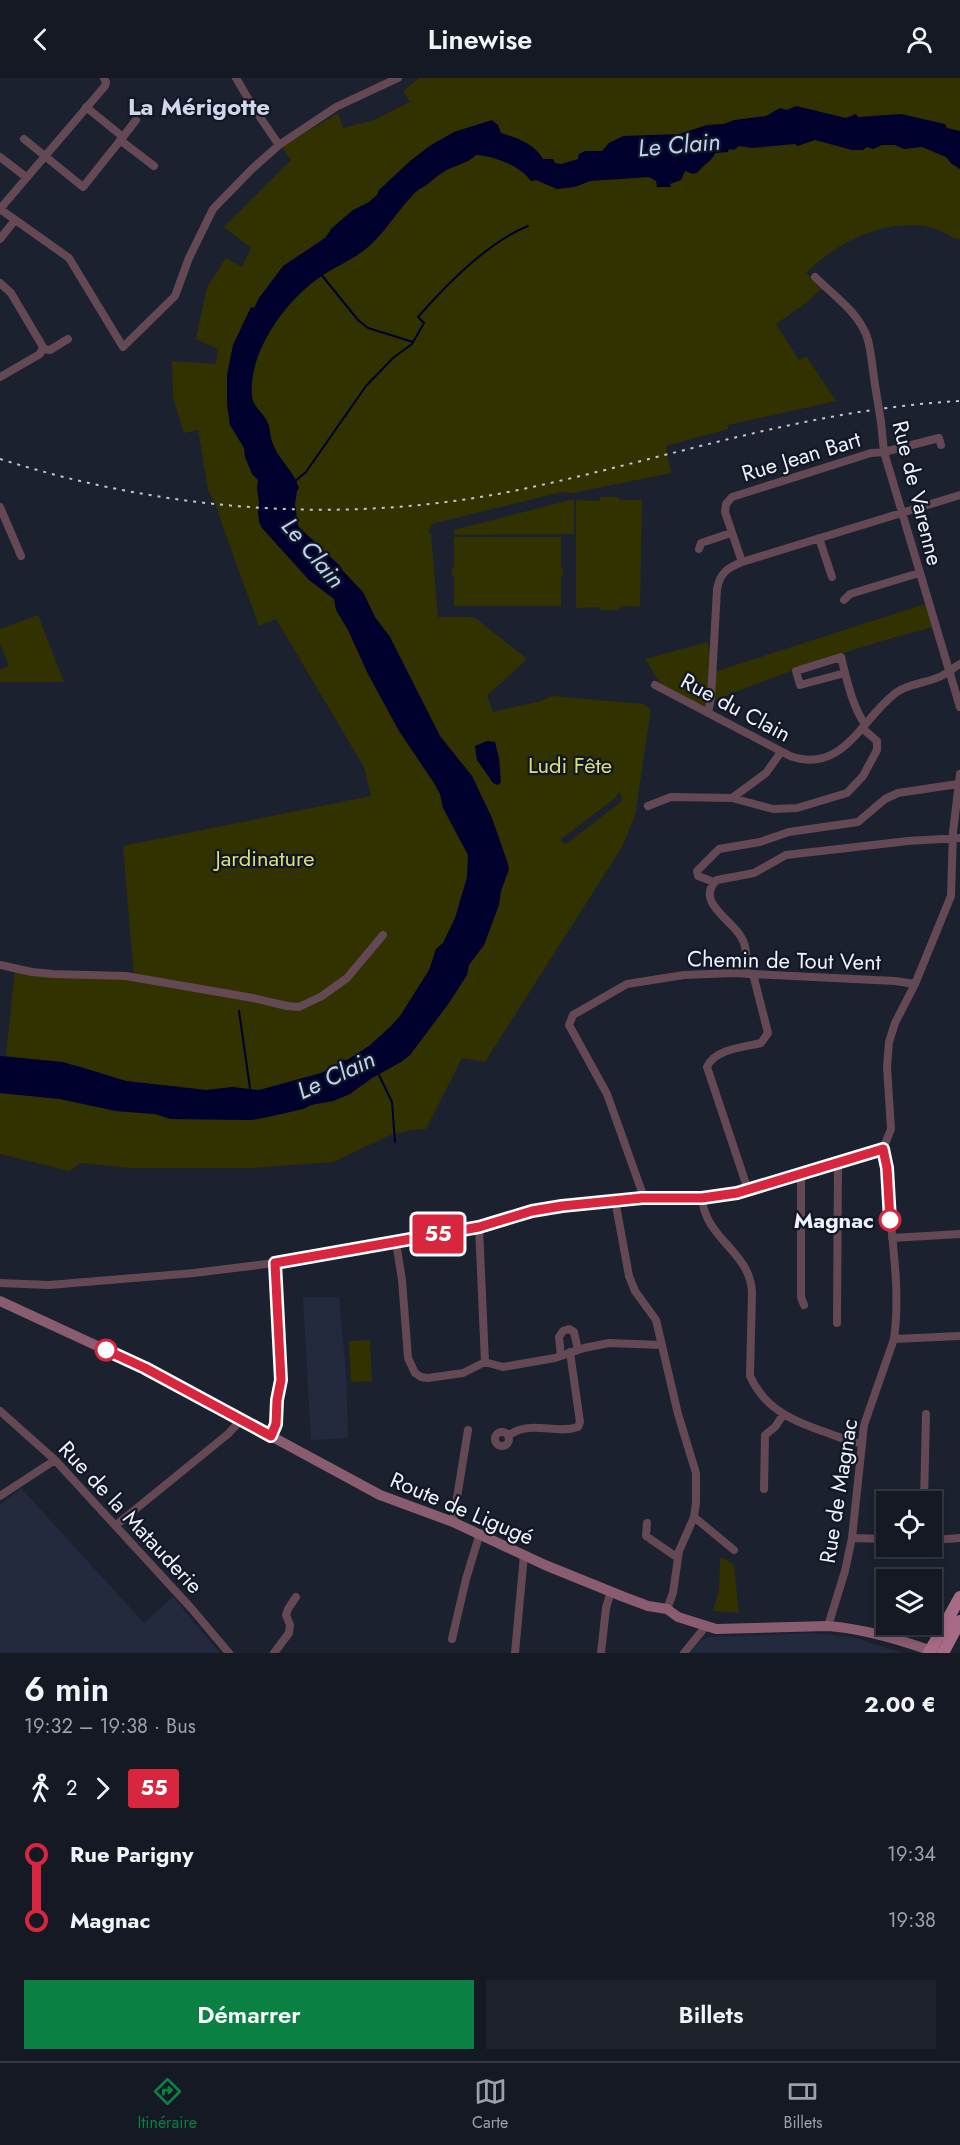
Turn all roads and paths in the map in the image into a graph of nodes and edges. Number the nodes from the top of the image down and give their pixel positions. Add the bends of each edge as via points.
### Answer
1 (236, 78) edge
2 (398, 78) edge
3 (105, 80) edge
4 (86, 107) junction
5 (136, 120) dead end
6 (122, 138) junction
7 (24, 139) dead end
8 (279, 145) junction
9 (45, 155) junction
10 (6, 159) edge
11 (154, 166) dead end
12 (27, 177) junction
13 (0, 209) edge
14 (15, 220) junction
15 (0, 239) edge
16 (815, 277) dead end
17 (0, 283) edge
18 (68, 339) dead end
19 (43, 349) junction
20 (0, 377) edge
21 (941, 445) dead end
22 (884, 452) junction
23 (960, 495) edge
24 (0, 507) edge
25 (901, 513) junction
26 (731, 533) junction
27 (819, 538) junction
28 (699, 549) dead end
29 (21, 556) dead end
30 (742, 562) junction
31 (919, 573) junction
32 (832, 577) dead end
33 (844, 600) dead end
34 (960, 664) edge
35 (949, 671) junction
36 (845, 673) junction
37 (655, 685) dead end
38 (960, 707) edge
39 (708, 713) junction
40 (864, 726) junction
41 (781, 752) junction
42 (960, 763) edge
43 (959, 779) edge
44 (732, 798) junction
45 (648, 806) dead end
46 (957, 837) edge
47 (714, 882) junction
48 (383, 935) dead end
49 (0, 965) edge
50 (750, 974) junction
51 (915, 984) junction
52 (883, 1149) junction
53 (838, 1162) junction
54 (801, 1173) junction
55 (748, 1190) junction
56 (642, 1198) junction
57 (702, 1198) junction
58 (615, 1200) junction
59 (479, 1227) junction
60 (960, 1234) edge
61 (892, 1238) junction
62 (396, 1242) junction
63 (275, 1263) junction
64 (0, 1283) edge
65 (0, 1301) edge
66 (804, 1305) dead end
67 (837, 1323) dead end
68 (960, 1336) edge
69 (894, 1339) junction
70 (662, 1345) junction
71 (574, 1351) junction
72 (561, 1356) junction
73 (485, 1362) junction
74 (0, 1411) edge
75 (926, 1414) dead end
76 (783, 1415) junction
77 (240, 1420) junction
78 (468, 1430) dead end
79 (271, 1436) junction
80 (508, 1436) dead end
81 (860, 1443) junction
82 (55, 1460) junction
83 (764, 1489) dead end
84 (924, 1491) edge
85 (0, 1496) edge
86 (694, 1517) junction
87 (453, 1522) junction
88 (646, 1523) dead end
89 (116, 1525) junction
90 (480, 1533) junction
91 (852, 1538) junction
92 (960, 1538) edge
93 (876, 1539) edge
94 (942, 1539) edge
95 (734, 1550) dead end
96 (524, 1555) junction
97 (678, 1558) junction
98 (611, 1591) junction
99 (296, 1597) dead end
100 (960, 1597) edge
101 (960, 1608) edge
102 (667, 1609) junction
103 (960, 1621) edge
104 (706, 1626) junction
105 (828, 1626) junction
106 (452, 1639) dead end
107 (229, 1653) edge
108 (274, 1653) edge
109 (516, 1653) edge
110 (601, 1653) edge
111 (684, 1653) edge
112 (935, 1653) edge

1 - 8 street
2 - 8 street via 336,107
3 - 4 street
4 - 6 street
4 - 9 street
5 - 6 street
6 - 9 street via 83,187
6 - 11 street
7 - 9 street
8 - 14 street via 213,209 175,296 123,347 69,258
9 - 12 street
10 - 12 street
12 - 13 street
13 - 14 street
14 - 15 street
16 - 22 street, Rue de Varenne, bridge via 848,308 867,338
17 - 19 street via 11,293
18 - 19 street via 50,350
19 - 20 street
21 - 22 street, Rue Jean Bart via 939,438
22 - 25 street, Rue de Varenne
22 - 26 street, Rue Jean Bart via 732,497 725,508
23 - 25 street
24 - 29 street
25 - 27 street
25 - 31 street, Rue de Varenne
26 - 28 street via 701,543
26 - 30 street, Rue Jean Bart
27 - 30 street
27 - 32 street
30 - 39 street via 725,571 718,582
31 - 33 street via 850,594
31 - 35 street, Rue de Varenne
34 - 35 street, Rue du Clain
35 - 38 street, Rue de Varenne
35 - 40 street, Rue du Clain via 899,691
36 - 36 street via 841,657 796,671 801,685
36 - 40 street
37 - 39 street, Rue du Clain
39 - 41 street, Rue du Clain
40 - 41 street, Rue du Clain via 846,747 824,759 802,759
40 - 44 street via 877,741 878,750 863,776 847,793 796,808 773,809
41 - 44 street via 766,773
42 - 43 street
43 - 46 street
43 - 47 street via 898,793 858,822 789,832 719,849 698,868 698,876
44 - 45 street via 671,797
46 - 47 street via 786,855 754,873
46 - 51 street via 951,896
47 - 50 street via 710,901 742,937
48 - 49 street via 347,978 299,1006 126,976 42,973
50 - 51 street, Chemin de Tout Vent
50 - 55 street via 768,1033 761,1043 718,1054 708,1067
50 - 56 street, Chemin de Tout Vent via 684,975 627,984 573,1015 569,1025 608,1094
51 - 52 street via 889,1042 891,1128
52 - 53 street
52 - 61 street, Rue de Magnac
53 - 54 street
53 - 67 street
54 - 55 street
54 - 66 street
55 - 57 street
56 - 57 street
56 - 58 street
57 - 76 street via 707,1221 741,1260 751,1279 750,1376 763,1399
58 - 59 street via 552,1207
58 - 70 street via 629,1276 653,1315
59 - 62 street
59 - 73 street
60 - 61 street
61 - 69 street, Rue de Magnac
62 - 63 street
62 - 73 street via 408,1358 413,1370 421,1377 432,1378 463,1373
63 - 64 street via 49,1285
63 - 79 street via 281,1380
65 - 77 street, Route de Ligugé via 145,1368
68 - 69 street
69 - 81 street, Rue de Magnac
70 - 71 street via 609,1343
70 - 86 street via 695,1468
71 - 72 street
71 - 72 street via 574,1332 563,1331 558,1337
71 - 80 street via 578,1427 531,1427
72 - 73 street via 503,1367
74 - 82 street, Rue de la Matauderie
75 - 84 street
76 - 81 street
76 - 83 street via 765,1435
77 - 79 street, Route de Ligugé
77 - 89 street
78 - 87 street
79 - 87 street, Route de Ligugé via 380,1495
81 - 91 street, Rue de Magnac
82 - 85 street
82 - 89 street, Rue de la Matauderie
86 - 95 street
86 - 97 street
87 - 90 street, Route de Ligugé
88 - 97 street via 646,1536
89 - 107 street, Rue de la Matauderie
90 - 96 street, Route de Ligugé
90 - 106 street
91 - 93 street
91 - 105 street, Rue de Magnac
92 - 94 street
96 - 98 street, Route de Ligugé
96 - 109 street
97 - 102 street
98 - 102 street, Route de Ligugé
98 - 110 street
99 - 108 street via 286,1615 289,1633
100 - 112 main road
101 - 112 main road
102 - 104 street, Route de Ligugé
103 - 112 main road
104 - 105 street, Route de Ligugé via 730,1630
104 - 111 street
105 - 112 street, Route de Ligugé via 862,1630

